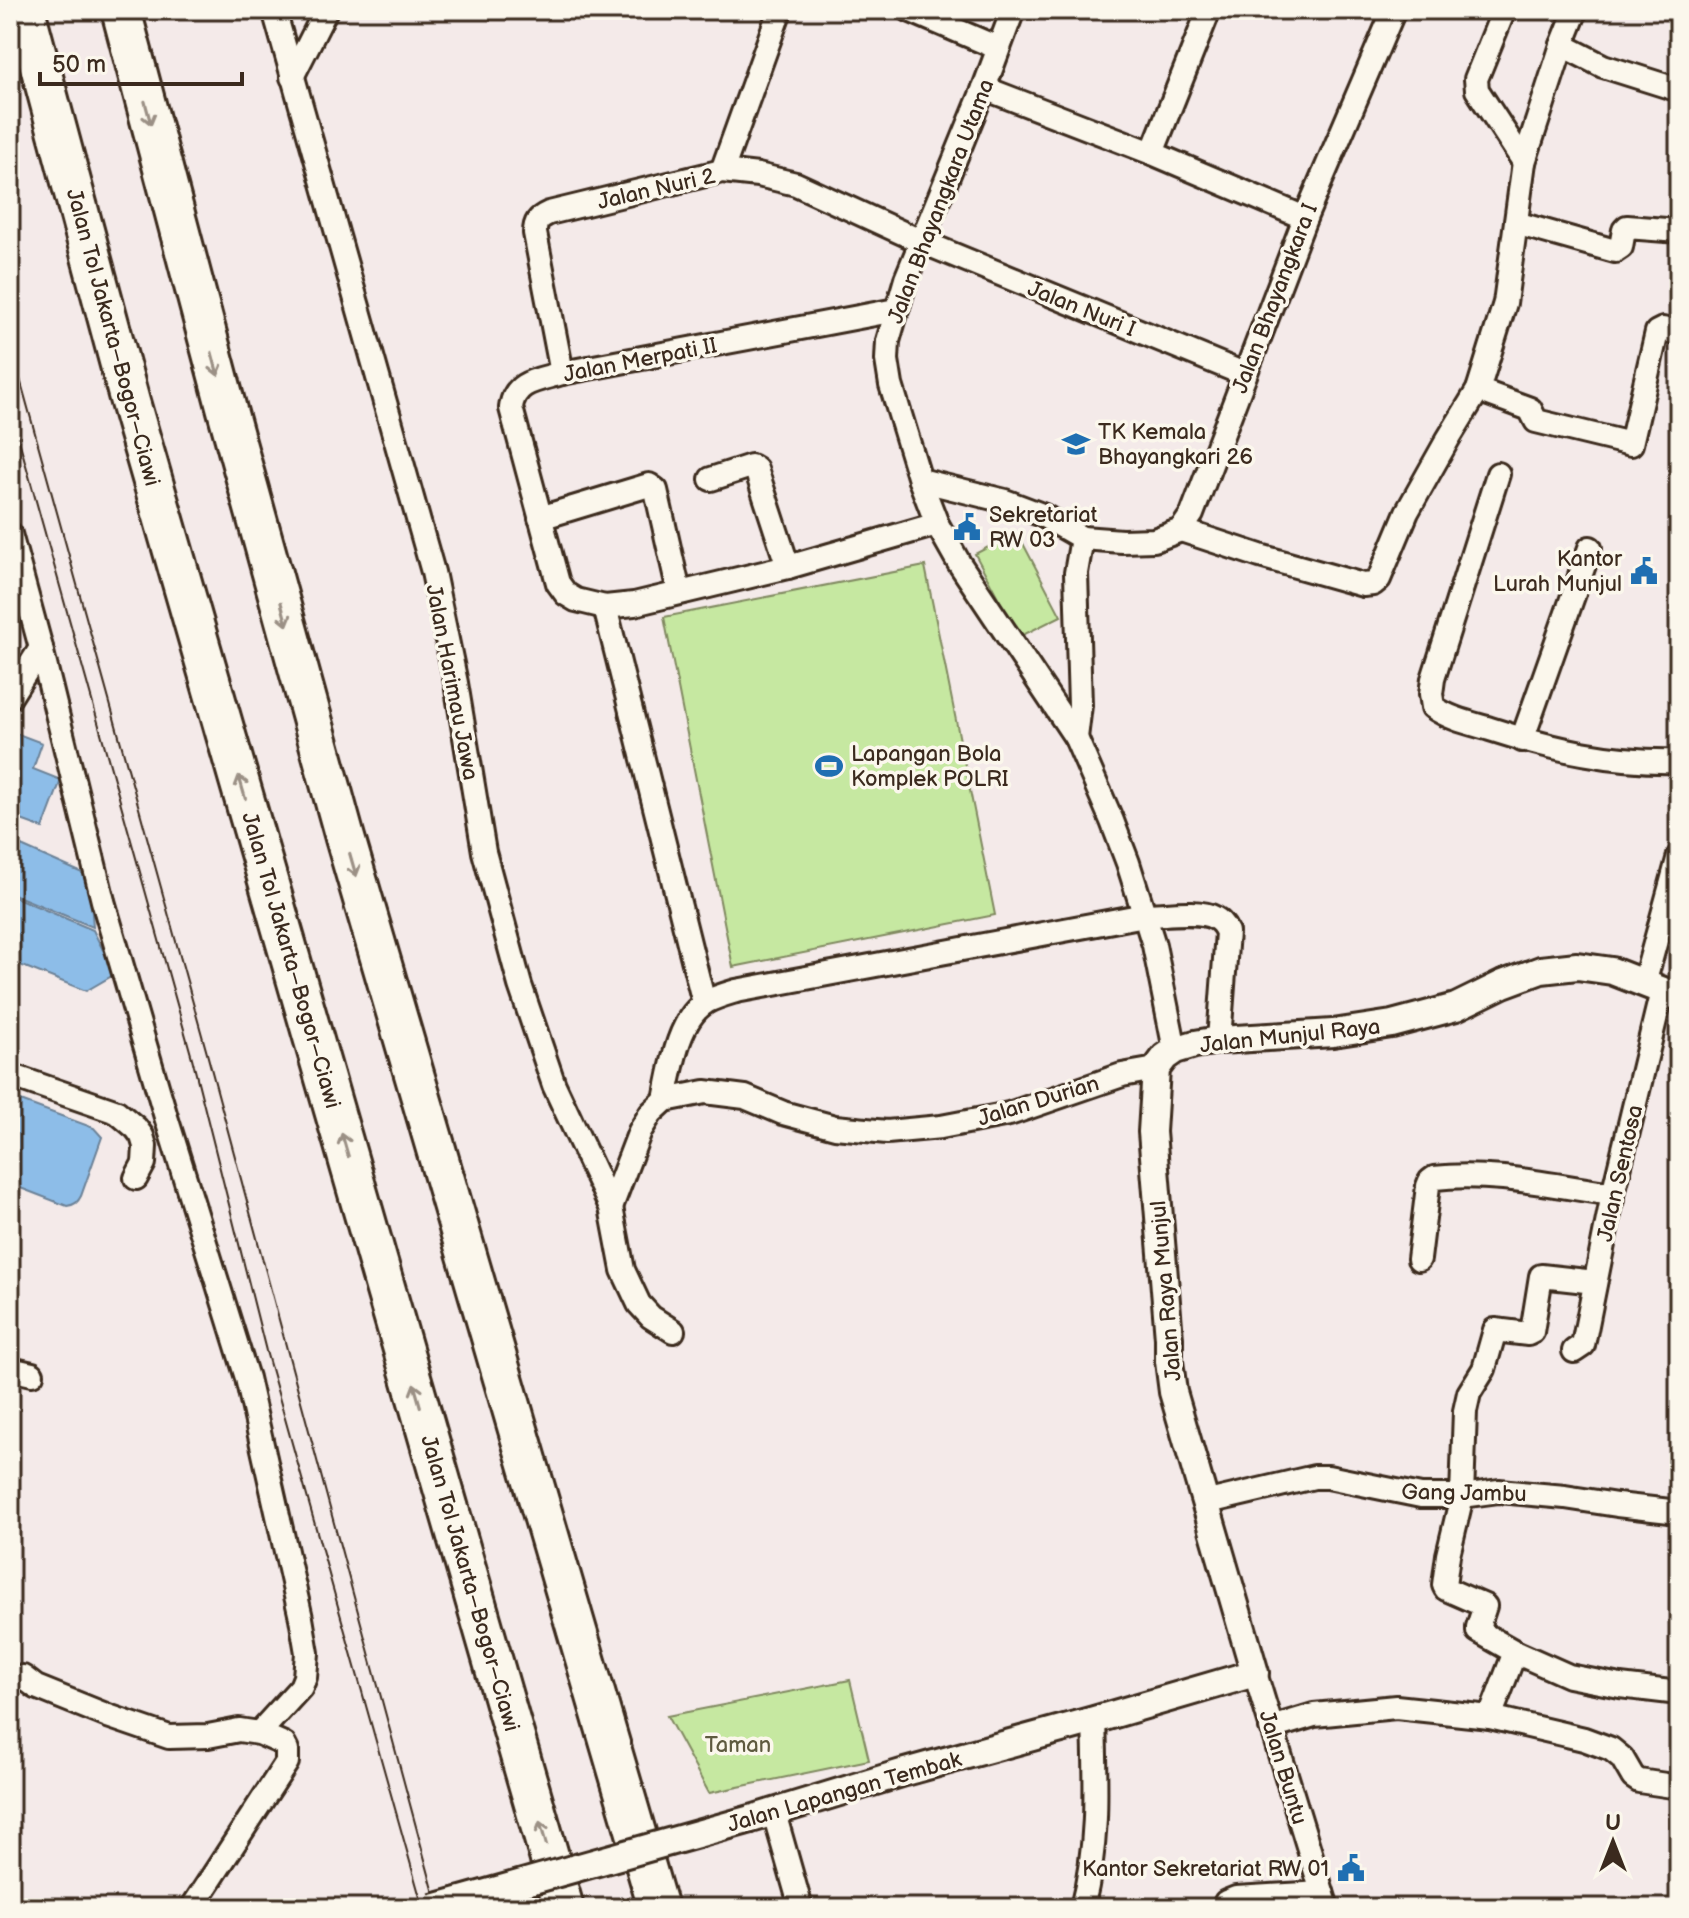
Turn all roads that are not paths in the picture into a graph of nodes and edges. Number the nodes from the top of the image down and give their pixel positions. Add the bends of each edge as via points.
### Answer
1 (25, 10) edge
2 (121, 10) edge
3 (274, 10) edge
4 (326, 10) edge
5 (780, 10) edge
6 (909, 10) edge
7 (1013, 10) edge
8 (1209, 10) edge
9 (1394, 10) edge
10 (1504, 10) edge
11 (1576, 10) edge
12 (1562, 45) junction
13 (998, 48) junction
14 (292, 77) junction
15 (984, 88) junction
16 (1679, 90) edge
17 (1152, 153) junction
18 (1524, 162) junction
19 (722, 171) junction
20 (1305, 218) junction
21 (1516, 223) junction
22 (1679, 231) edge
23 (920, 241) junction
24 (896, 310) junction
25 (1679, 334) edge
26 (562, 373) junction
27 (1244, 374) junction
28 (1478, 390) junction
29 (1498, 474) dead end
30 (711, 479) dead end
31 (920, 480) junction
32 (540, 518) junction
33 (937, 524) junction
34 (1181, 530) junction
35 (10, 534) edge
36 (1082, 538) junction
37 (1590, 548) dead end
38 (788, 567) junction
39 (679, 592) junction
40 (605, 607) junction
41 (41, 648) junction
42 (10, 697) edge
43 (1076, 738) junction
44 (1522, 740) junction
45 (1679, 761) edge
46 (1679, 856) edge
47 (1145, 915) junction
48 (1662, 991) edge
49 (704, 1003) junction
50 (1219, 1040) junction
51 (1175, 1050) junction
52 (1156, 1069) junction
53 (10, 1075) edge
54 (665, 1100) junction
55 (136, 1178) dead end
56 (1613, 1194) junction
57 (611, 1207) junction
58 (1419, 1259) dead end
59 (1595, 1282) junction
60 (673, 1331) dead end
61 (1574, 1351) dead end
62 (1462, 1496) junction
63 (1204, 1503) junction
64 (1679, 1512) edge
65 (1515, 1652) junction
66 (1255, 1673) junction
67 (23, 1677) dead end
68 (1679, 1693) edge
69 (1490, 1717) junction
70 (1094, 1720) junction
71 (1271, 1728) junction
72 (259, 1733) junction
73 (1679, 1787) edge
74 (763, 1816) junction
75 (1324, 1900) edge
76 (192, 1908) edge
77 (433, 1908) edge
78 (564, 1908) edge
79 (658, 1908) edge
80 (801, 1908) edge
81 (1082, 1908) edge
82 (1223, 1908) edge

78 -> 1 highway, Jalan Tol Jakarta–Bogor–Ciawi via 130,402
2 -> 79 highway via 345,838
3 - 14 street, Jalan Harimau Jawa
4 - 14 street
5 - 19 street
6 - 13 street
7 - 13 street, Jalan Bhayangkara Utama
8 - 17 street
9 - 20 street, Jalan Bhayangkara I
10 - 18 street via 1476,84
11 - 12 street
12 - 16 street via 1603,66
12 - 18 street
13 - 15 street, Jalan Bhayangkara Utama
14 - 57 street, Jalan Harimau Jawa via 433,572 484,852 520,985 554,1085
15 - 17 street
15 - 23 street, Jalan Bhayangkara Utama
17 - 20 street
18 - 21 street
19 - 23 street, Jalan Nuri 2 via 796,184
19 - 26 street, Jalan Nuri 2 via 539,218 535,233
20 - 27 street, Jalan Bhayangkara I
21 - 22 street via 1615,251 1627,227
21 - 28 street via 1505,303
23 - 24 street, Jalan Bhayangkara Utama
23 - 27 street, Jalan Nuri I
24 - 26 street, Jalan Merpati II
24 - 31 street, Jalan Bhayangkara Utama via 888,341 889,373
25 - 28 street via 1657,332 1631,444 1536,421 1530,409
26 - 32 street, Jalan Merpati II via 521,386 512,396
27 - 34 street, Jalan Bhayangkara I via 1197,504
28 - 34 street via 1407,512 1373,584
29 - 44 street via 1431,694 1433,707 1444,715
30 - 38 street via 744,467 756,469
31 - 33 street, Jalan Bhayangkara Utama
31 - 36 street via 1005,501
32 - 39 street via 653,486
32 - 40 street via 558,583 566,594
33 - 38 street
33 - 43 street, Jalan Bhayangkara Utama
34 - 36 street via 1154,540
35 - 41 street
36 - 43 street via 1076,573
37 - 44 street
38 - 39 street
39 - 40 street
40 - 49 street
41 - 42 street
41 - 72 street via 103,901 247,1378 301,1618 305,1677
43 - 47 street, Jalan Bhayangkara Utama
44 - 45 street via 1578,754
46 - 48 street, Jalan Sentosa
47 - 49 street via 736,991
47 - 50 street via 1199,914 1222,923 1227,932
47 - 51 street, Jalan Bhayangkara Utama
48 - 50 street, Jalan Munjul Raya via 1612,971 1577,966 1541,970 1456,1007 1392,1024
48 - 56 street, Jalan Sentosa
49 - 54 street via 685,1025
50 - 51 street, Jalan Munjul Raya
51 - 52 street
52 - 54 street, Jalan Durian via 1107,1079 1009,1114 887,1132 835,1127 745,1097 705,1092
52 - 63 street, Jalan Raya Munjul via 1152,1132 1169,1361
53 - 55 street via 117,1112 136,1128 145,1146
54 - 57 street via 640,1131
56 - 58 street via 1498,1178 1434,1178 1428,1186
56 - 59 street, Jalan Sentosa
57 - 60 street, Jalan Harimau Jawa via 623,1270 639,1304
59 - 61 street, Jalan Sentosa via 1583,1345
59 - 62 street via 1541,1276 1532,1332 1494,1332 1465,1411
62 - 63 street, Gang Jambu via 1407,1494 1314,1477
62 - 64 street, Gang Jambu via 1499,1491
62 - 65 street via 1445,1588 1485,1606 1478,1631
63 - 66 street, Jalan Raya Munjul
65 - 68 street via 1569,1676
65 - 69 street
66 - 70 street, Jalan Lapangan Tembak
66 - 71 street, Jalan Buntu
67 - 72 street via 36,1687 169,1737
69 - 71 street via 1396,1707 1314,1715
69 - 73 street via 1584,1739 1611,1749 1639,1781
70 - 74 street, Jalan Lapangan Tembak
70 - 81 street via 1097,1819
71 - 75 street, Jalan Buntu
72 - 76 street via 284,1744 287,1762
74 - 77 street, Jalan Lapangan Tembak, bridge
74 - 80 street
75 - 82 street via 1236,1898

